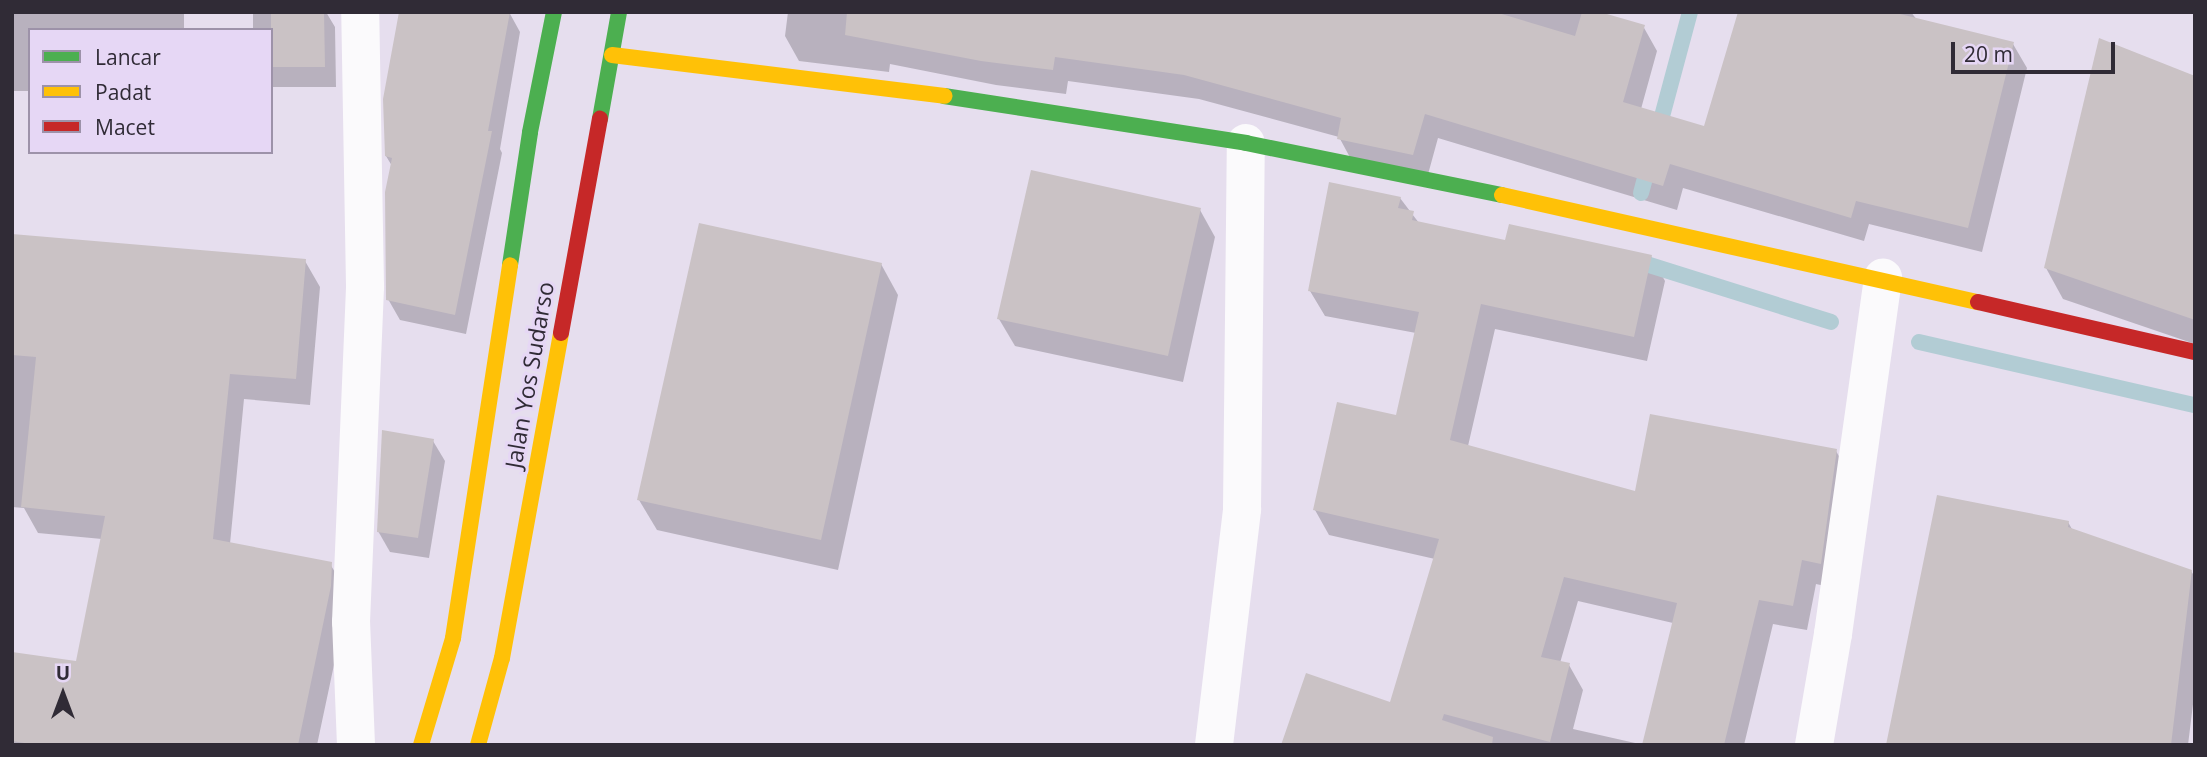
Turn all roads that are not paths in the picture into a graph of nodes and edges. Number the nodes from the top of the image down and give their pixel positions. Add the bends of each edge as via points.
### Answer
1 (360, 12) edge
2 (554, 12) edge
3 (619, 12) edge
4 (612, 55) junction
5 (1246, 143) junction
6 (1882, 277) junction
7 (2195, 352) edge
8 (355, 745) edge
9 (421, 745) edge
10 (478, 745) edge
11 (1214, 745) edge
12 (1814, 745) edge

1 - 8 street via 365,286 351,622
2 - 9 main road, Jalan Yos Sudarso via 530,132 504,353 453,638
3 - 4 main road, Jalan Yos Sudarso
4 - 5 main road via 914,91
4 - 10 main road, Jalan Yos Sudarso via 548,363 502,658
5 - 6 main road
5 - 11 street via 1242,509
6 - 7 main road
6 - 12 street

